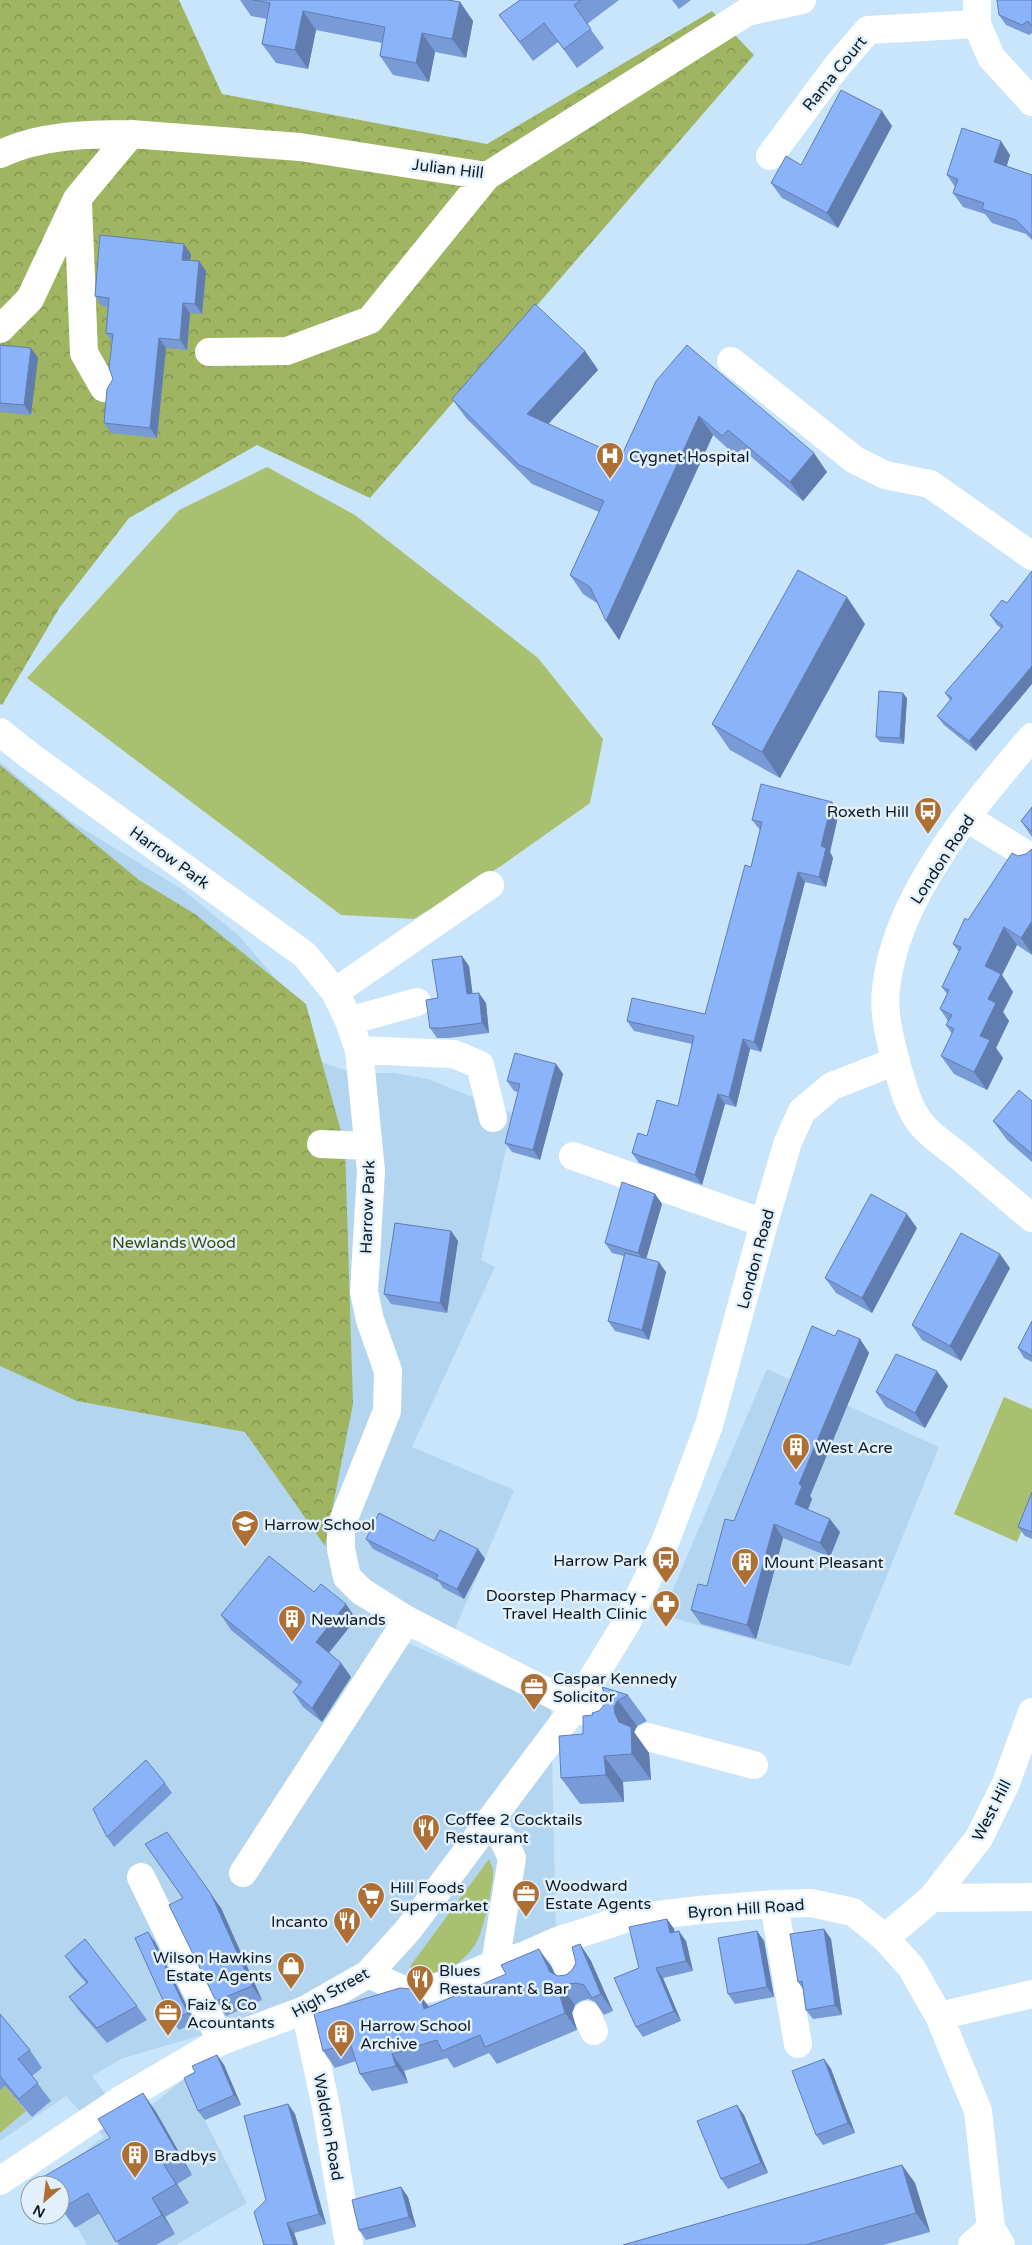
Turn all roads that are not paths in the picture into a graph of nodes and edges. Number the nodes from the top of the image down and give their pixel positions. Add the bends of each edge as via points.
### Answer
1 (802, 0) edge
2 (977, 12) edge
3 (1032, 102) edge
4 (132, 134) junction
5 (0, 154) edge
6 (770, 156) dead end
7 (487, 176) junction
8 (77, 199) junction
9 (0, 329) edge
10 (209, 352) dead end
11 (731, 361) dead end
12 (104, 388) dead end
13 (1032, 556) edge
14 (0, 732) edge
15 (1032, 737) edge
16 (967, 818) junction
17 (1032, 858) edge
18 (490, 885) dead end
19 (335, 992) junction
20 (416, 1002) dead end
21 (349, 1021) junction
22 (359, 1050) junction
23 (896, 1061) junction
24 (493, 1118) dead end
25 (321, 1144) dead end
26 (368, 1146) junction
27 (573, 1156) dead end
28 (1032, 1218) edge
29 (764, 1222) junction
30 (407, 1620) junction
31 (575, 1707) junction
32 (1032, 1712) edge
33 (609, 1724) edge
34 (648, 1737) dead end
35 (754, 1765) dead end
36 (487, 1825) junction
37 (243, 1873) dead end
38 (141, 1877) dead end
39 (1032, 1897) edge
40 (932, 1898) junction
41 (774, 1904) junction
42 (885, 1938) junction
43 (557, 1941) junction
44 (495, 1964) junction
45 (368, 1974) junction
46 (572, 1977) edge
47 (1032, 1994) edge
48 (305, 2010) junction
49 (939, 2016) junction
50 (221, 2042) junction
51 (798, 2044) dead end
52 (0, 2182) edge
53 (988, 2239) edge
54 (349, 2245) edge

1 - 7 street, Julian Hill via 747,12
2 - 3 street via 991,57
2 - 6 street, Rama Court via 868,30
4 - 5 street, Julian Hill via 90,134 20,144
4 - 7 street, Julian Hill via 300,147
4 - 8 street
7 - 10 street via 370,320 287,351
8 - 9 street via 30,299
8 - 12 street via 84,353
11 - 13 street via 855,460 885,474 930,484
14 - 19 street, Harrow Park via 305,955
15 - 16 street, London Road
16 - 17 street
16 - 23 street, London Road via 924,880 892,954 885,990 887,1029
18 - 19 street
19 - 21 street, Harrow Park
20 - 21 street
21 - 22 street, Harrow Park
22 - 24 street via 454,1054 480,1065
22 - 26 street, Harrow Park
23 - 28 street via 908,1104 923,1126
23 - 29 street, London Road via 832,1086 802,1111 788,1142
25 - 26 street
26 - 30 street, Harrow Park via 371,1170 364,1292 388,1371 387,1411 341,1526 341,1548 347,1577 361,1591
27 - 29 street
29 - 31 street, London Road via 709,1425 666,1540 626,1622
30 - 31 street, Harrow Park
30 - 37 street
31 - 33 street, Harrow Park
31 - 36 street, London Road
32 - 40 street, West Hill via 1006,1783 979,1838
34 - 35 street
36 - 44 street via 503,1839 512,1858
36 - 45 street, High Street via 408,1930
38 - 50 street
39 - 40 street
40 - 42 street, West Hill
41 - 42 street, Byron Hill Road via 812,1903 853,1912
41 - 43 street, Byron Hill Road via 625,1919
41 - 51 street
42 - 49 street, Byron Hill Road via 911,1967
43 - 44 street, Byron Hill Road
43 - 46 street
44 - 45 street, Byron Hill Road via 447,1984 423,1990 402,1989
45 - 48 street, High Street
47 - 49 street
48 - 50 street, High Street
48 - 54 street, Waldron Road via 326,2107
49 - 53 street, Byron Hill Road via 978,2111
50 - 52 street, High Street via 122,2099

